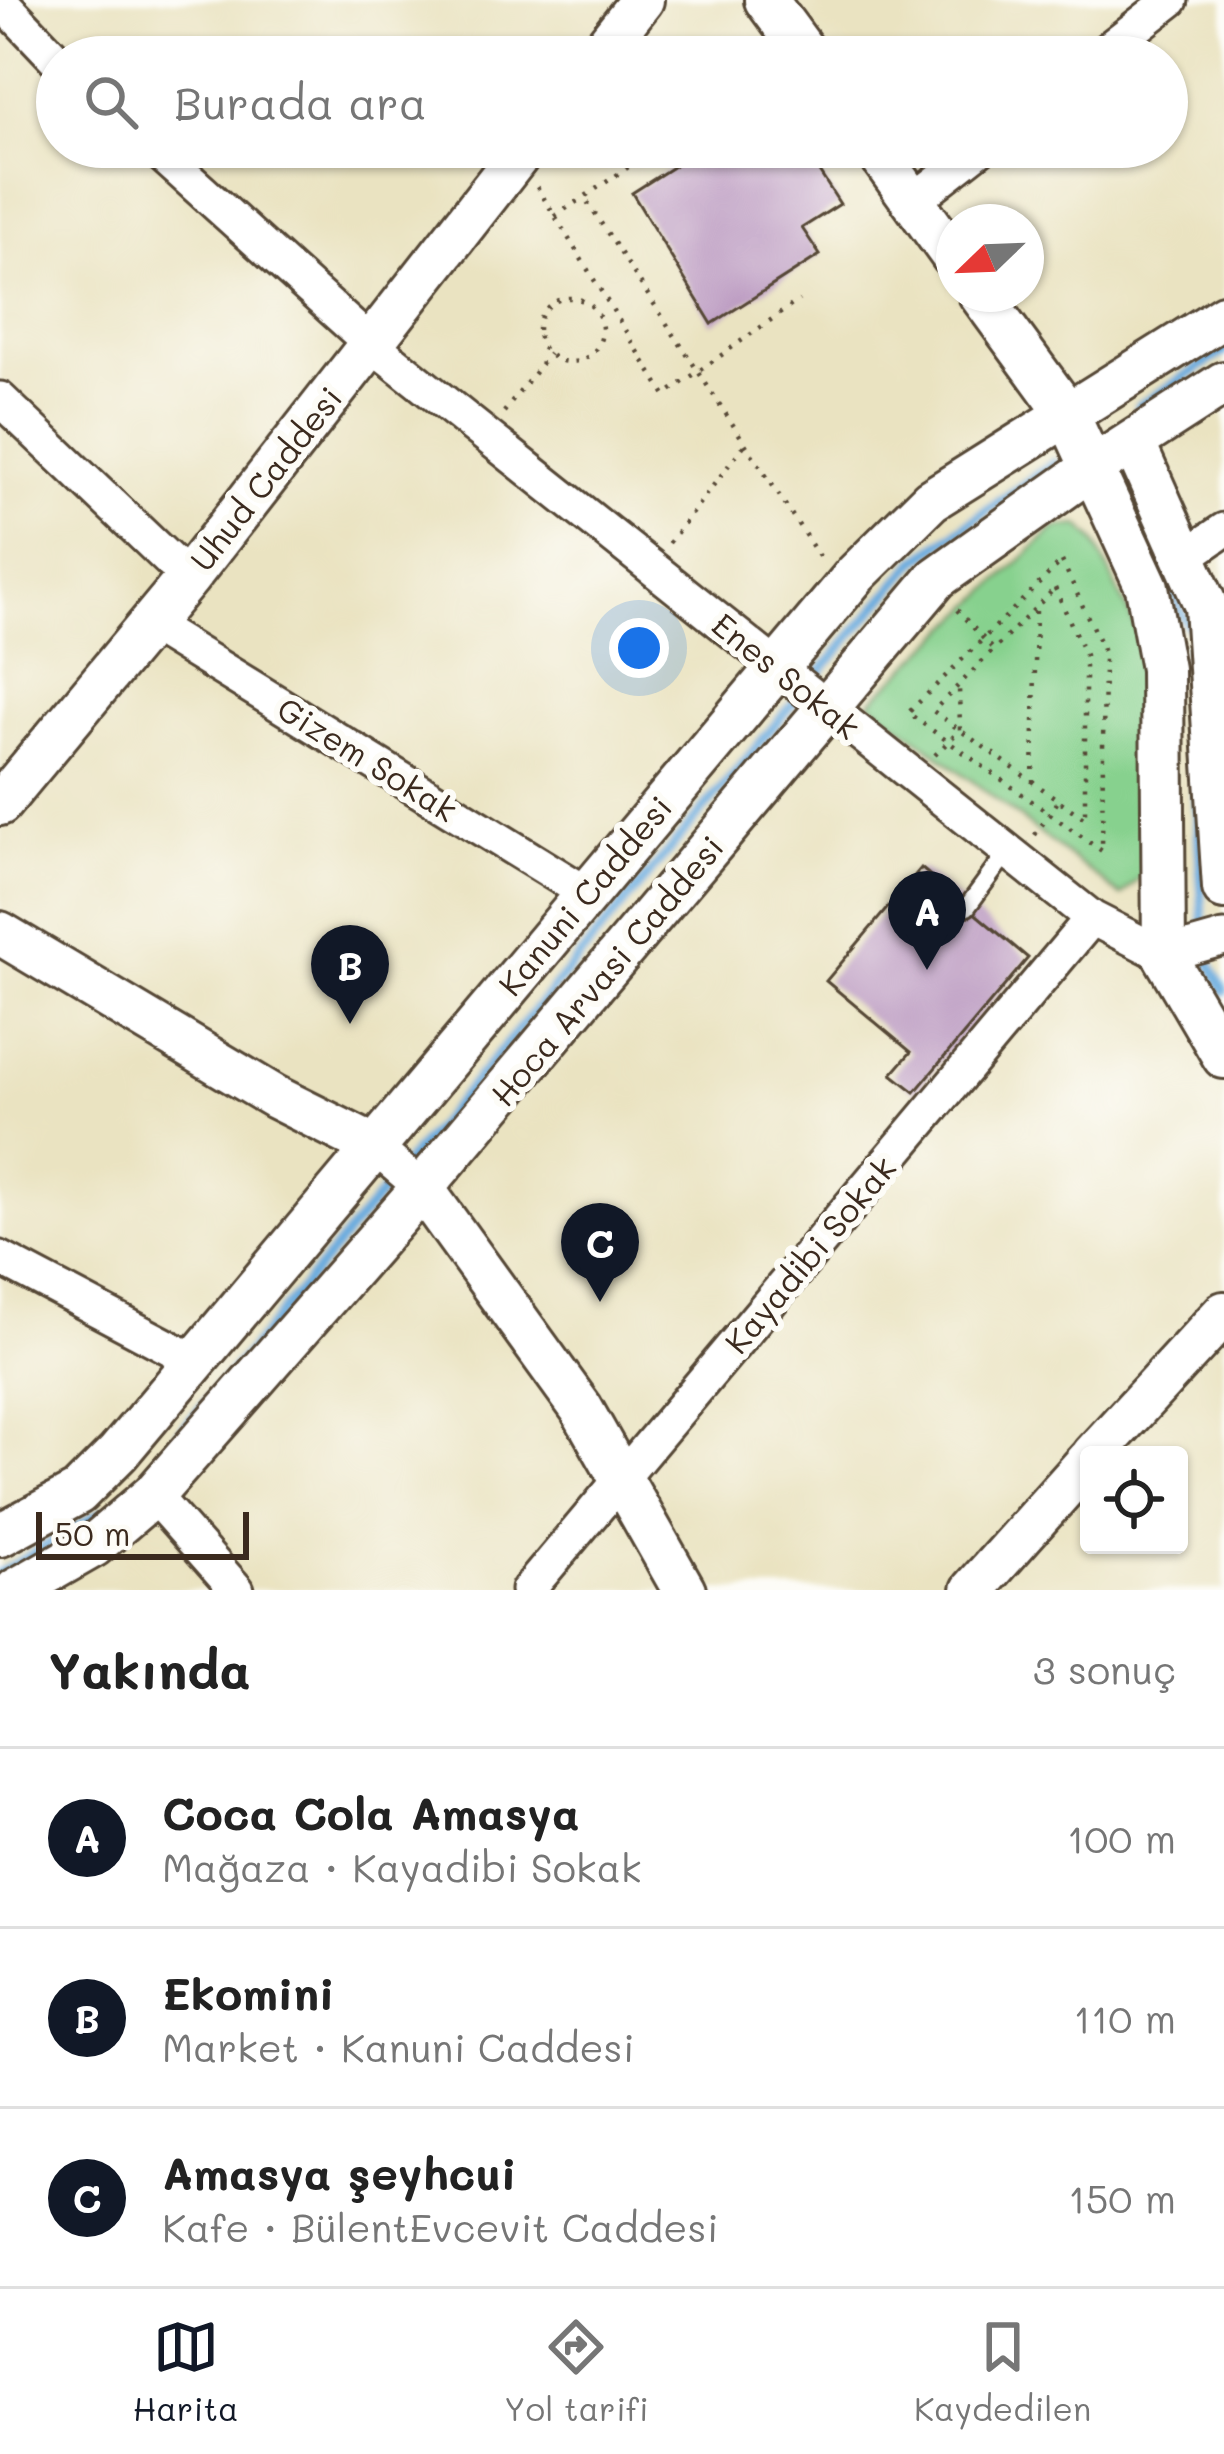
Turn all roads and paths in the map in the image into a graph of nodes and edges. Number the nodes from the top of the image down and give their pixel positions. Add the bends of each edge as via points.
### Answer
1 (0, 0) edge
2 (642, 0) edge
3 (766, 0) edge
4 (1171, 0) edge
5 (614, 36) edge
6 (793, 36) edge
7 (1125, 36) edge
8 (36, 38) edge
9 (176, 168) edge
10 (508, 168) edge
11 (530, 168) edge
12 (627, 168) edge
13 (889, 168) edge
14 (955, 168) edge
15 (584, 197) junction
16 (913, 201) junction
17 (555, 216) junction
18 (936, 233) edge
19 (607, 300) junction
20 (799, 300) dead end
21 (596, 310) junction
22 (993, 312) edge
23 (1224, 316) edge
24 (370, 343) junction
25 (549, 354) junction
26 (698, 372) junction
27 (1224, 383) edge
28 (0, 399) edge
29 (1066, 413) junction
30 (486, 435) junction
31 (1133, 442) junction
32 (746, 444) junction
33 (1089, 470) junction
34 (1224, 530) edge
35 (1182, 559) junction
36 (651, 567) junction
37 (188, 578) junction
38 (933, 583) junction
39 (842, 591) junction
40 (1215, 607) edge
41 (1036, 608) junction
42 (149, 624) junction
43 (983, 639) junction
44 (994, 650) junction
45 (777, 667) junction
46 (959, 685) junction
47 (827, 707) junction
48 (960, 730) junction
49 (948, 742) junction
50 (914, 776) junction
51 (1033, 782) junction
52 (1059, 800) junction
53 (0, 804) edge
54 (1050, 814) junction
55 (1013, 855) junction
56 (1224, 887) edge
57 (586, 892) junction
58 (967, 907) dead end
59 (1091, 918) junction
60 (0, 933) edge
61 (1224, 938) edge
62 (1164, 955) junction
63 (1224, 1057) edge
64 (373, 1146) junction
65 (422, 1188) junction
66 (0, 1258) edge
67 (1224, 1313) edge
68 (195, 1361) junction
69 (1101, 1446) edge
70 (1080, 1469) edge
71 (621, 1477) junction
72 (153, 1496) junction
73 (0, 1535) edge
74 (16, 1590) edge
75 (238, 1590) edge
76 (528, 1590) edge
77 (684, 1590) edge
78 (973, 1590) edge

1 - 8 street
2 - 5 street
3 - 6 street
4 - 7 street
9 - 24 street, Enes Sokak
10 - 24 street, Uhud Caddesi
11 - 17 path
12 - 15 path
13 - 16 street
14 - 16 street
15 - 17 path
15 - 26 path
16 - 18 street
17 - 19 path
19 - 21 path
19 - 26 path via 665,395
20 - 26 path
21 - 25 path via 602,330 588,356 568,362
21 - 25 path via 567,298 548,307 538,325
22 - 29 street
23 - 29 street, Kanuni Caddesi
24 - 30 street, Enes Sokak
24 - 37 street, Uhud Caddesi
25 - 30 path
26 - 32 path
27 - 31 street, Hoca Arvasi Caddesi
28 - 37 street
29 - 33 street
29 - 39 street, Kanuni Caddesi via 931,500
30 - 36 street, Enes Sokak
31 - 33 street, Hoca Arvasi Caddesi
31 - 35 street
32 - 36 path
32 - 39 path
33 - 38 street, Hoca Arvasi Caddesi
33 - 62 street via 1147,587 1162,669
34 - 35 street
35 - 40 street
36 - 45 street, Enes Sokak
37 - 42 street, Uhud Caddesi
38 - 43 path
38 - 47 street, Hoca Arvasi Caddesi
39 - 45 street, Kanuni Caddesi
40 - 56 street
41 - 44 path
41 - 51 path
41 - 52 path via 1055,588 1085,655 1085,819
42 - 53 street, Uhud Caddesi
42 - 57 street, Gizem Sokak
43 - 44 path
43 - 49 path via 908,713
43 - 54 path via 1062,561 1104,652 1102,851
44 - 46 path
45 - 47 street, Enes Sokak
45 - 57 street, Kanuni Caddesi
46 - 48 path
46 - 48 path via 933,711
47 - 50 street, Enes Sokak
47 - 65 street, Hoca Arvasi Caddesi
48 - 49 path
48 - 51 path
49 - 50 path
49 - 54 path
50 - 55 street, Enes Sokak
51 - 52 path
52 - 54 path
54 - 55 path
55 - 58 lane
55 - 59 street, Enes Sokak
57 - 64 street, Kanuni Caddesi
59 - 62 street, Enes Sokak
59 - 71 street, Kayadibi Sokak
60 - 64 street via 274,1097
61 - 62 street
62 - 63 street
64 - 65 street
64 - 68 street, Kanuni Caddesi
65 - 71 street via 581,1408
65 - 72 street, Hoca Arvasi Caddesi
66 - 68 street
67 - 69 street
68 - 73 street, Kanuni Caddesi via 79,1493
70 - 78 street
71 - 76 street, Kayadibi Sokak
71 - 77 street
72 - 74 street, Hoca Arvasi Caddesi via 93,1546
72 - 75 street

